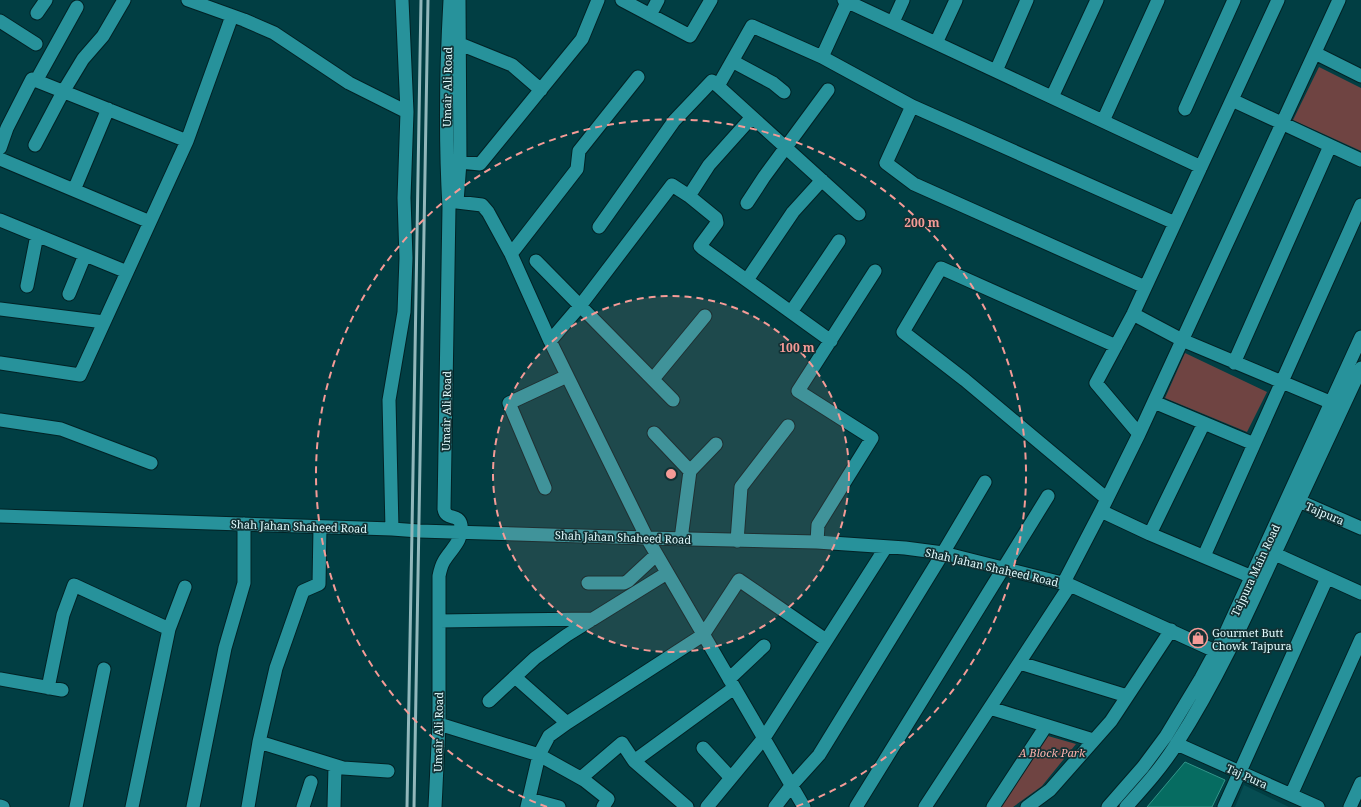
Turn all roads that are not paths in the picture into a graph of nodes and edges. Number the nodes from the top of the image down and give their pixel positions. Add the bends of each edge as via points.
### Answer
1 (46, 0) edge
2 (124, 0) edge
3 (188, 0) edge
4 (402, 0) edge
5 (450, 0) edge
6 (459, 0) edge
7 (598, 0) edge
8 (622, 0) edge
9 (658, 0) edge
10 (711, 0) edge
11 (847, 0) edge
12 (903, 0) edge
13 (956, 0) edge
14 (1027, 0) edge
15 (1097, 0) edge
16 (1158, 0) edge
17 (1234, 0) edge
18 (1278, 0) edge
19 (1340, 0) edge
20 (211, 4) edge
21 (77, 7) dead end
22 (37, 13) dead end
23 (650, 15) junction
24 (232, 16) junction
25 (0, 21) edge
26 (892, 22) junction
27 (936, 43) junction
28 (36, 44) dead end
29 (460, 44) junction
30 (1315, 53) junction
31 (822, 57) junction
32 (732, 61) junction
33 (996, 70) junction
34 (1361, 76) edge
35 (638, 77) dead end
36 (36, 81) junction
37 (718, 86) junction
38 (541, 90) junction
39 (828, 90) dead end
40 (63, 92) junction
41 (784, 92) dead end
42 (1052, 97) junction
43 (1232, 100) junction
44 (912, 106) junction
45 (108, 109) junction
46 (1185, 109) dead end
47 (407, 112) junction
48 (752, 117) junction
49 (1103, 120) junction
50 (1282, 123) junction
51 (187, 141) junction
52 (35, 145) dead end
53 (1330, 146) junction
54 (0, 148) edge
55 (786, 148) junction
56 (0, 159) edge
57 (1361, 160) edge
58 (460, 162) junction
59 (1201, 166) junction
60 (822, 180) junction
61 (74, 190) junction
62 (689, 196) junction
63 (747, 203) dead end
64 (453, 205) junction
65 (1361, 205) edge
66 (859, 214) dead end
67 (0, 220) edge
68 (150, 222) junction
69 (1175, 223) junction
70 (599, 227) dead end
71 (37, 234) junction
72 (839, 241) dead end
73 (511, 254) junction
74 (85, 255) junction
75 (536, 261) dead end
76 (875, 271) dead end
77 (127, 272) junction
78 (747, 280) junction
79 (27, 286) dead end
80 (1145, 288) junction
81 (69, 294) dead end
82 (580, 306) junction
83 (0, 309) edge
84 (791, 312) junction
85 (1133, 314) junction
86 (705, 316) dead end
87 (104, 322) junction
88 (1361, 338) edge
89 (1182, 340) junction
90 (550, 341) junction
91 (831, 341) junction
92 (1116, 346) junction
93 (0, 363) edge
94 (1234, 363) junction
95 (1361, 368) edge
96 (568, 376) junction
97 (653, 379) junction
98 (1282, 383) junction
99 (673, 400) dead end
100 (1154, 402) junction
101 (1332, 403) junction
102 (0, 420) edge
103 (1204, 423) junction
104 (788, 426) dead end
105 (654, 433) dead end
106 (1139, 434) junction
107 (716, 444) dead end
108 (1254, 444) junction
109 (152, 463) dead end
110 (690, 471) junction
111 (985, 482) dead end
112 (545, 488) dead end
113 (1048, 496) dead end
114 (1107, 499) junction
115 (1294, 499) junction
116 (1101, 511) junction
117 (0, 516) edge
118 (244, 524) junction
119 (320, 527) junction
120 (392, 528) junction
121 (1361, 528) edge
122 (460, 532) junction
123 (1150, 534) junction
124 (647, 538) junction
125 (681, 539) junction
126 (736, 541) junction
127 (817, 542) junction
128 (886, 547) junction
129 (943, 553) junction
130 (1275, 554) junction
131 (656, 555) junction
132 (1204, 556) junction
133 (1003, 568) junction
134 (667, 573) junction
135 (1252, 577) junction
136 (1327, 578) junction
137 (588, 583) dead end
138 (1066, 584) junction
139 (185, 587) dead end
140 (1361, 593) edge
141 (593, 619) junction
142 (439, 621) junction
143 (169, 629) junction
144 (1171, 630) junction
145 (703, 635) junction
146 (1361, 639) edge
147 (826, 640) junction
148 (764, 646) dead end
149 (1221, 654) junction
150 (1020, 663) junction
151 (104, 669) dead end
152 (515, 677) junction
153 (0, 679) edge
154 (732, 683) junction
155 (48, 688) junction
156 (62, 690) dead end
157 (1127, 696) junction
158 (489, 702) dead end
159 (990, 708) junction
160 (567, 723) junction
161 (438, 724) junction
162 (1046, 726) junction
163 (764, 738) junction
164 (1094, 740) junction
165 (259, 742) junction
166 (1177, 744) junction
167 (703, 748) dead end
168 (539, 755) junction
169 (634, 761) junction
170 (335, 766) junction
171 (388, 771) dead end
172 (1239, 772) junction
173 (580, 778) junction
174 (731, 778) junction
175 (311, 782) dead end
176 (1361, 783) edge
177 (791, 786) junction
178 (1291, 795) junction
179 (528, 803) edge
180 (76, 807) edge
181 (132, 807) edge
182 (192, 807) edge
183 (248, 807) edge
184 (303, 807) edge
185 (334, 807) edge
186 (435, 807) edge
187 (558, 807) edge
188 (602, 807) edge
189 (686, 807) edge
190 (707, 807) edge
191 (775, 807) edge
192 (804, 807) edge
193 (856, 807) edge
194 (925, 807) edge
195 (993, 807) edge
196 (1027, 807) edge
197 (1108, 807) edge
198 (1126, 807) edge
199 (1224, 807) edge
200 (1318, 807) edge
201 (1350, 807) edge

1 - 22 street
2 - 40 street
3 - 20 street
4 - 47 street
5 - 64 street, Umair Ali Road via 446,159
6 - 29 street
7 - 38 street via 582,39
8 - 23 street
9 - 23 street
10 - 23 street via 690,36
11 - 26 street
11 - 31 street
12 - 26 street
13 - 27 street
14 - 33 street
15 - 42 street
16 - 49 street
17 - 46 street
18 - 43 street
19 - 30 street
20 - 24 street
21 - 36 street
24 - 47 street via 274,33 350,83
24 - 51 street
25 - 28 street
26 - 27 street
27 - 33 street
29 - 38 street via 512,65
29 - 58 street
30 - 34 street
30 - 50 street
31 - 32 street via 752,26
31 - 44 street
32 - 37 street
32 - 41 street via 773,83
33 - 42 street
35 - 73 street via 579,151 576,169
36 - 40 street
36 - 54 street via 32,79 7,128
37 - 48 street
37 - 70 street via 712,81 674,121
38 - 58 street via 480,164
39 - 55 street
40 - 45 street
40 - 52 street
42 - 49 street
43 - 50 street
43 - 59 street
44 - 69 street
44 - 80 street via 886,163 914,184
45 - 51 street
45 - 61 street
47 - 120 street via 404,312 389,400
48 - 55 street
48 - 62 street via 709,165
49 - 59 street
50 - 53 street
50 - 89 street
51 - 68 street
53 - 57 street
53 - 94 street
55 - 60 street
55 - 63 street
56 - 61 street
58 - 64 street
59 - 69 street
60 - 66 street
60 - 78 street via 793,212
61 - 68 street
62 - 78 street via 717,221 700,246
62 - 82 street via 672,185
64 - 73 street via 482,206 488,212
64 - 122 street, Umair Ali Road via 444,509 447,515 456,517 461,525
65 - 98 street
67 - 71 street
68 - 77 street
69 - 80 street
71 - 74 street
71 - 79 street
72 - 84 street
73 - 90 street
74 - 77 street
74 - 81 street
75 - 82 street
76 - 91 street
77 - 87 street
78 - 84 street
80 - 85 street
82 - 90 street
82 - 97 street
83 - 87 street
84 - 91 street
85 - 89 street
85 - 92 street
86 - 97 street
87 - 93 street via 80,375
88 - 101 street, Tajpura Main Road
89 - 94 street
89 - 100 street
90 - 96 street
91 - 127 street via 798,391 872,438 818,525
92 - 106 street via 1096,383
92 - 114 street via 941,268 903,332
94 - 98 street
95 - 115 street, Tajpura Main Road
96 - 112 street via 509,402
96 - 124 street
97 - 99 street
98 - 101 street
98 - 108 street
100 - 103 street
100 - 106 street
101 - 115 street, Tajpura Main Road
102 - 109 street via 61,429
103 - 108 street
103 - 123 street
104 - 126 street via 741,486
105 - 110 street
106 - 114 street
107 - 110 street
108 - 132 street
110 - 125 street
111 - 129 street
113 - 133 street
114 - 116 street
115 - 121 street, Tajpura
115 - 130 street, Tajpura Main Road
115 - 135 street, Tajpura Main Road
116 - 123 street
116 - 138 street
117 - 118 street, Shah Jahan Shaheed Road
118 - 119 street, Shah Jahan Shaheed Road
118 - 182 street via 244,583 225,648
119 - 120 street, Shah Jahan Shaheed Road
119 - 165 street via 319,584 303,591 276,668
120 - 122 street, Shah Jahan Shaheed Road
122 - 124 street, Shah Jahan Shaheed Road
122 - 142 street, Umair Ali Road via 458,542 440,569
123 - 132 street
124 - 125 street, Shah Jahan Shaheed Road
124 - 131 street
125 - 126 street, Shah Jahan Shaheed Road
126 - 127 street, Shah Jahan Shaheed Road
127 - 128 street, Shah Jahan Shaheed Road
128 - 129 street, Shah Jahan Shaheed Road
128 - 147 street
129 - 133 street, Shah Jahan Shaheed Road
129 - 177 street via 819,755
130 - 136 street
130 - 149 street, Tajpura Main Road via 1241,628
131 - 134 street
131 - 137 street via 624,583
132 - 135 street
133 - 138 street, Shah Jahan Shaheed Road
133 - 193 street
134 - 141 street
134 - 145 street
135 - 149 street, Tajpura Main Road via 1227,630
136 - 140 street
136 - 172 street
138 - 144 street, Shah Jahan Shaheed Road
138 - 150 street
139 - 143 street
141 - 142 street
141 - 152 street via 536,658
142 - 161 street, Umair Ali Road
143 - 155 street via 74,585 63,615
143 - 181 street
144 - 149 street, Shah Jahan Shaheed Road
144 - 157 street
145 - 147 street via 739,580
145 - 154 street
145 - 160 street
146 - 178 street
147 - 163 street
148 - 154 street
149 - 166 street, Tajpura Main Road
149 - 197 street, Tajpura Main Road via 1201,678 1166,736
150 - 157 street
150 - 159 street
151 - 180 street
152 - 158 street
152 - 160 street
153 - 155 street
154 - 163 street
154 - 169 street
155 - 156 street
157 - 164 street via 1111,721
159 - 162 street
159 - 194 street
160 - 168 street via 550,736
161 - 168 street
161 - 186 street, Umair Ali Road
162 - 164 street
162 - 195 street
163 - 174 street
163 - 177 street
164 - 196 street via 1050,790
165 - 170 street
165 - 183 street
166 - 172 street, Taj Pura
166 - 198 street, Tajpura Main Road
167 - 174 street
168 - 173 street
168 - 179 street
169 - 173 street via 622,743
169 - 189 street
170 - 171 street
170 - 185 street
172 - 178 street, Taj Pura
172 - 199 street
173 - 188 street via 608,799
174 - 190 street
175 - 184 street
176 - 201 street
177 - 191 street
177 - 192 street
178 - 200 street, Taj Pura
179 - 187 street

